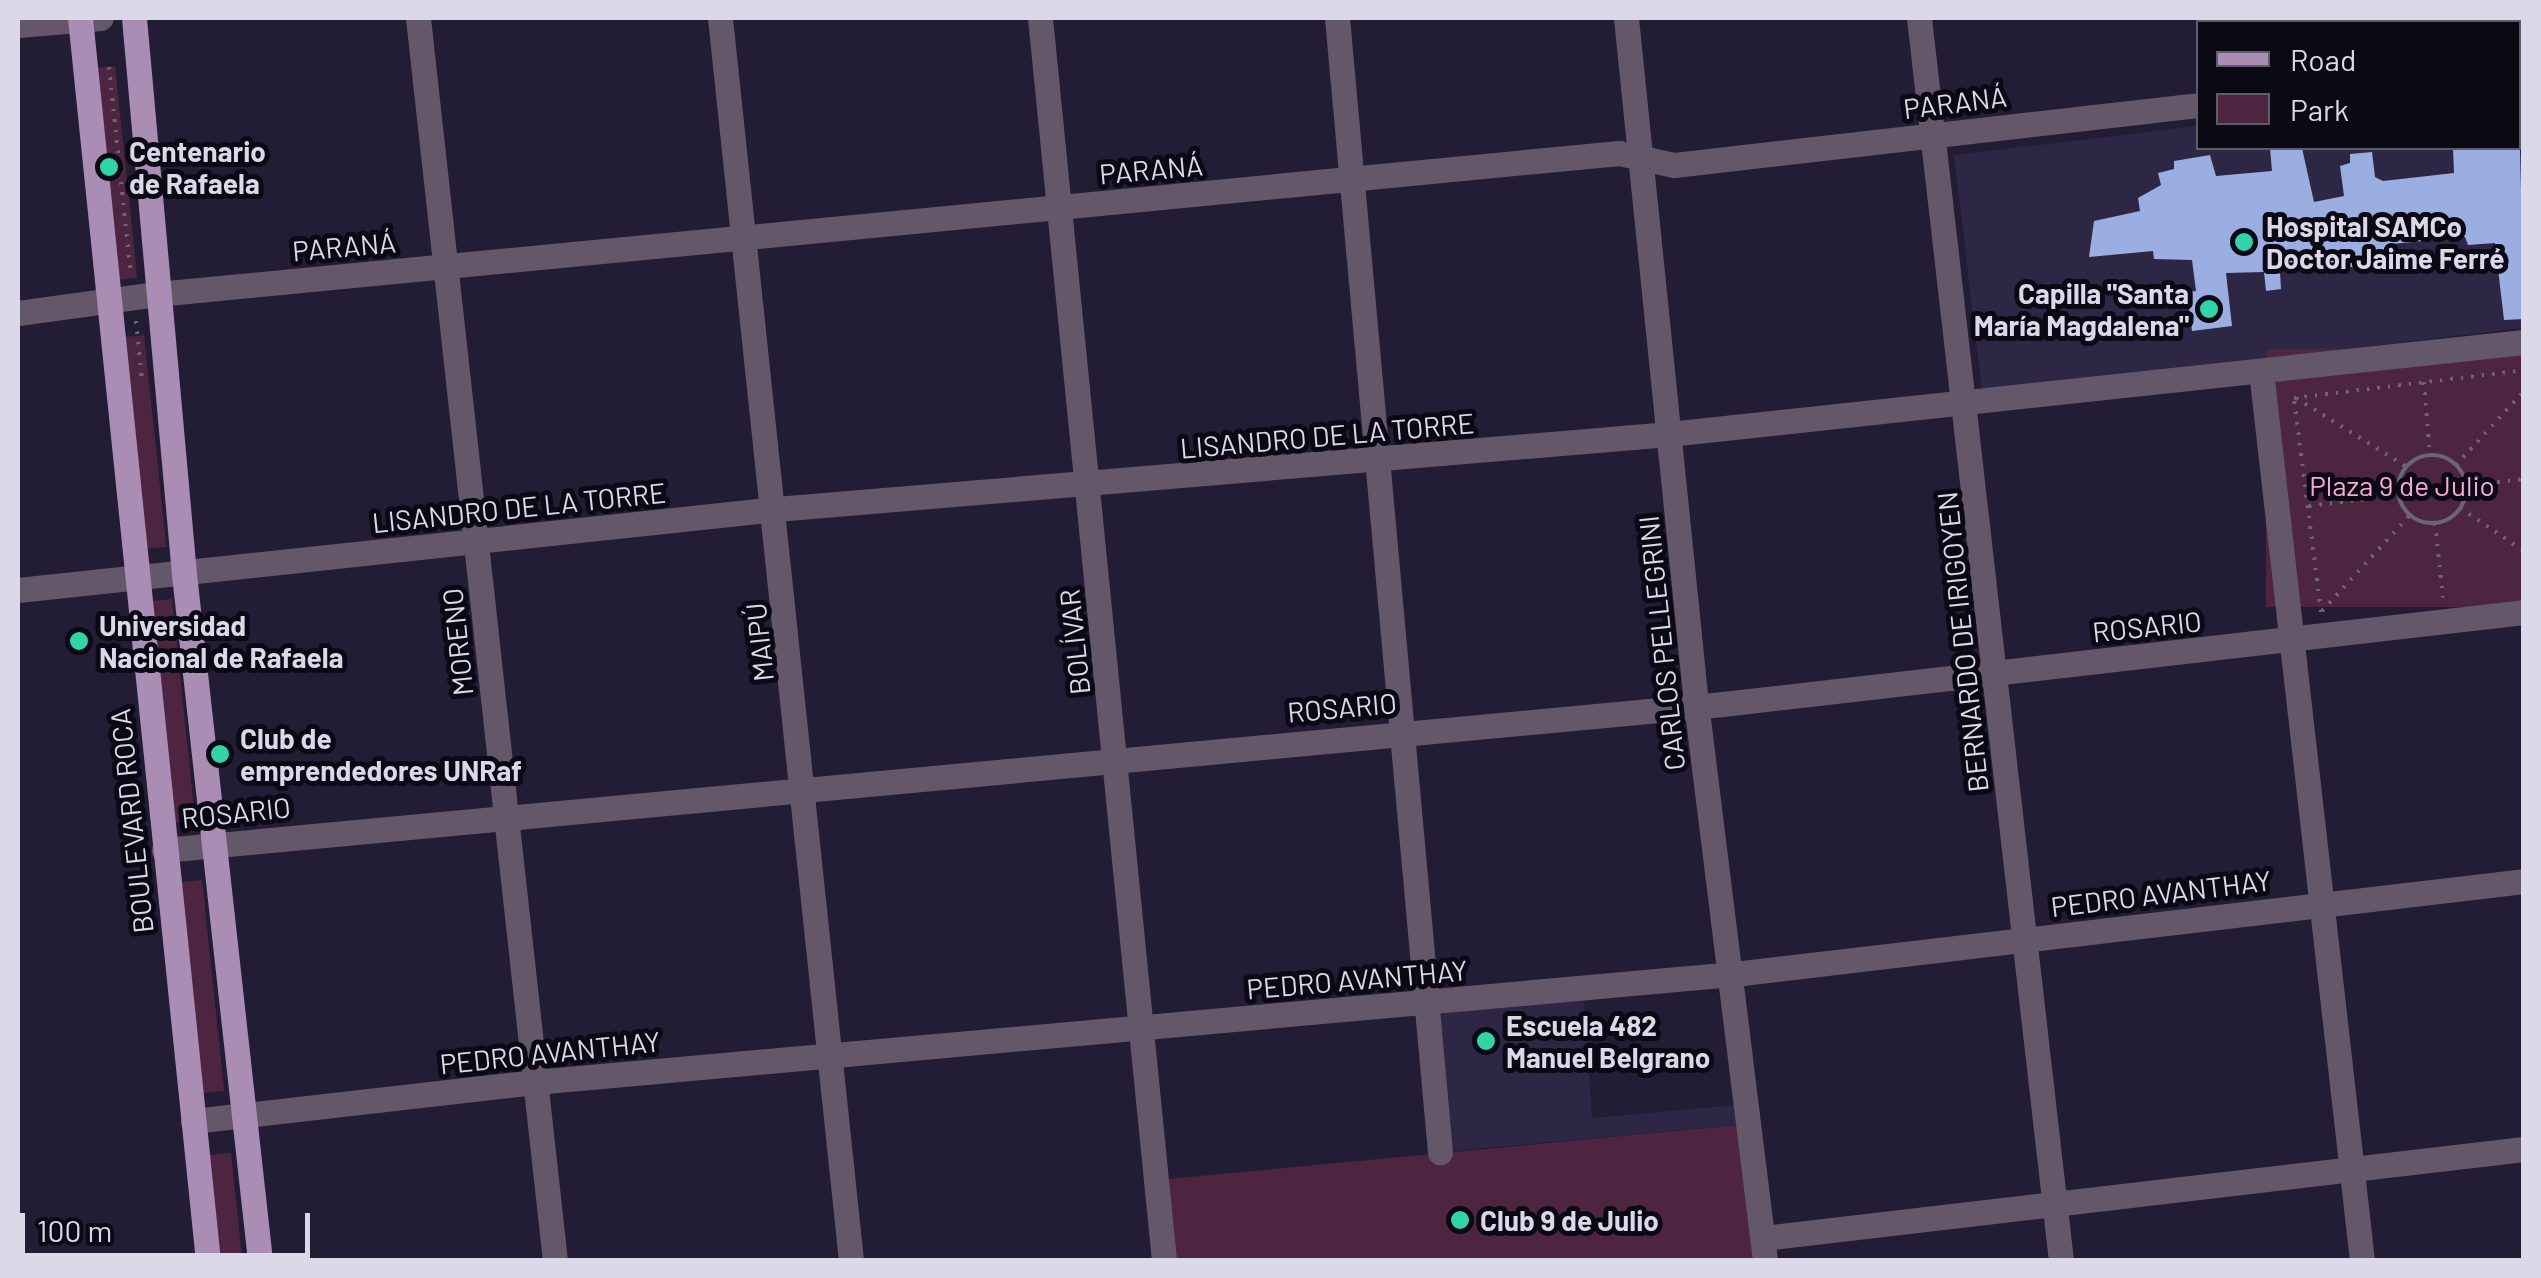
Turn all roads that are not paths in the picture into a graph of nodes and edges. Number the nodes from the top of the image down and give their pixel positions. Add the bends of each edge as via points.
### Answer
1 (80, 18) edge
2 (104, 18) edge
3 (134, 18) edge
4 (418, 18) edge
5 (720, 18) edge
6 (1040, 18) edge
7 (1338, 18) edge
8 (1626, 18) edge
9 (1918, 18) edge
10 (18, 26) edge
11 (2196, 105) edge
12 (1933, 135) junction
13 (1642, 158) junction
14 (1353, 181) junction
15 (1059, 207) junction
16 (742, 237) junction
17 (446, 267) junction
18 (157, 294) junction
19 (107, 304) junction
20 (18, 313) edge
21 (2524, 342) edge
22 (2262, 371) junction
23 (1966, 402) junction
24 (1669, 434) junction
25 (1379, 461) junction
26 (1088, 486) junction
27 (776, 509) junction
28 (476, 542) junction
29 (184, 574) junction
30 (134, 580) junction
31 (18, 590) edge
32 (2524, 612) edge
33 (2294, 641) junction
34 (1995, 673) junction
35 (1696, 703) junction
36 (1406, 730) junction
37 (1116, 758) junction
38 (804, 788) junction
39 (506, 816) junction
40 (215, 844) junction
41 (164, 850) junction
42 (2524, 881) edge
43 (2326, 902) junction
44 (2024, 940) junction
45 (1734, 974) junction
46 (1428, 1002) junction
47 (1143, 1028) junction
48 (832, 1055) junction
49 (536, 1082) junction
50 (245, 1116) junction
51 (194, 1121) junction
52 (2524, 1149) edge
53 (1440, 1152) dead end
54 (2350, 1172) junction
55 (2054, 1204) junction
56 (1764, 1249) edge
57 (208, 1260) edge
58 (260, 1260) edge
59 (555, 1260) edge
60 (851, 1260) edge
61 (1164, 1260) edge
62 (2062, 1260) edge
63 (2362, 1260) edge

1 - 2 street
1 - 10 street
1 - 19 main road, BOULEVARD ROCA
2 - 3 street
3 - 18 main road
4 - 17 street, MORENO
5 - 16 street, MAIPÚ
6 - 15 street, BOLÍVAR
7 - 14 street
8 - 13 street, CARLOS PELLEGRINI
9 - 12 street, BERNARDO DE IRIGOYEN
11 - 12 street, PARANÁ
12 - 13 street, PARANÁ via 1674,165
12 - 23 street, BERNARDO DE IRIGOYEN
13 - 14 street, PARANÁ via 1619,153
13 - 24 street, CARLOS PELLEGRINI
14 - 15 street, PARANÁ
14 - 25 street
15 - 16 street, PARANÁ
15 - 26 street, BOLÍVAR
16 - 17 street, PARANÁ
16 - 27 street, MAIPÚ
17 - 18 street, PARANÁ
17 - 28 street, MORENO
18 - 19 street, PARANÁ
18 - 29 main road
19 - 20 street, PARANÁ
19 - 30 main road, BOULEVARD ROCA
21 - 22 street, LISANDRO DE LA TORRE
22 - 23 street, LISANDRO DE LA TORRE
22 - 33 street
23 - 24 street, LISANDRO DE LA TORRE
23 - 34 street, BERNARDO DE IRIGOYEN
24 - 25 street, LISANDRO DE LA TORRE
24 - 35 street, CARLOS PELLEGRINI
25 - 26 street, LISANDRO DE LA TORRE
25 - 36 street
26 - 27 street, LISANDRO DE LA TORRE
26 - 37 street, BOLÍVAR
27 - 28 street, LISANDRO DE LA TORRE
27 - 38 street, MAIPÚ
28 - 29 street, LISANDRO DE LA TORRE
28 - 39 street, MORENO
29 - 30 street, LISANDRO DE LA TORRE
29 - 40 main road
30 - 31 street, LISANDRO DE LA TORRE
30 - 41 main road, BOULEVARD ROCA
32 - 33 street, ROSARIO
33 - 34 street, ROSARIO
33 - 43 street
34 - 35 street, ROSARIO
34 - 44 street, BERNARDO DE IRIGOYEN
35 - 36 street, ROSARIO
35 - 45 street, CARLOS PELLEGRINI
36 - 37 street, ROSARIO
36 - 46 street
37 - 38 street, ROSARIO
37 - 47 street, BOLÍVAR
38 - 39 street, ROSARIO
38 - 48 street, MAIPÚ
39 - 40 street, ROSARIO
39 - 49 street, MORENO
40 - 41 street, ROSARIO
40 - 50 main road
41 - 51 main road, BOULEVARD ROCA
42 - 43 street, PEDRO AVANTHAY
43 - 44 street, PEDRO AVANTHAY
43 - 54 street
44 - 45 street, PEDRO AVANTHAY
44 - 55 street, BERNARDO DE IRIGOYEN
45 - 46 street, PEDRO AVANTHAY
45 - 56 street, CARLOS PELLEGRINI
46 - 47 street, PEDRO AVANTHAY
46 - 53 street
47 - 48 street, PEDRO AVANTHAY
47 - 61 street, BOLÍVAR
48 - 49 street, PEDRO AVANTHAY
48 - 60 street, MAIPÚ
49 - 50 street, PEDRO AVANTHAY
49 - 59 street, MORENO
50 - 51 street, PEDRO AVANTHAY
50 - 58 main road
51 - 57 main road, BOULEVARD ROCA
52 - 54 street
54 - 55 street
54 - 63 street
55 - 56 street
55 - 62 street, BERNARDO DE IRIGOYEN

